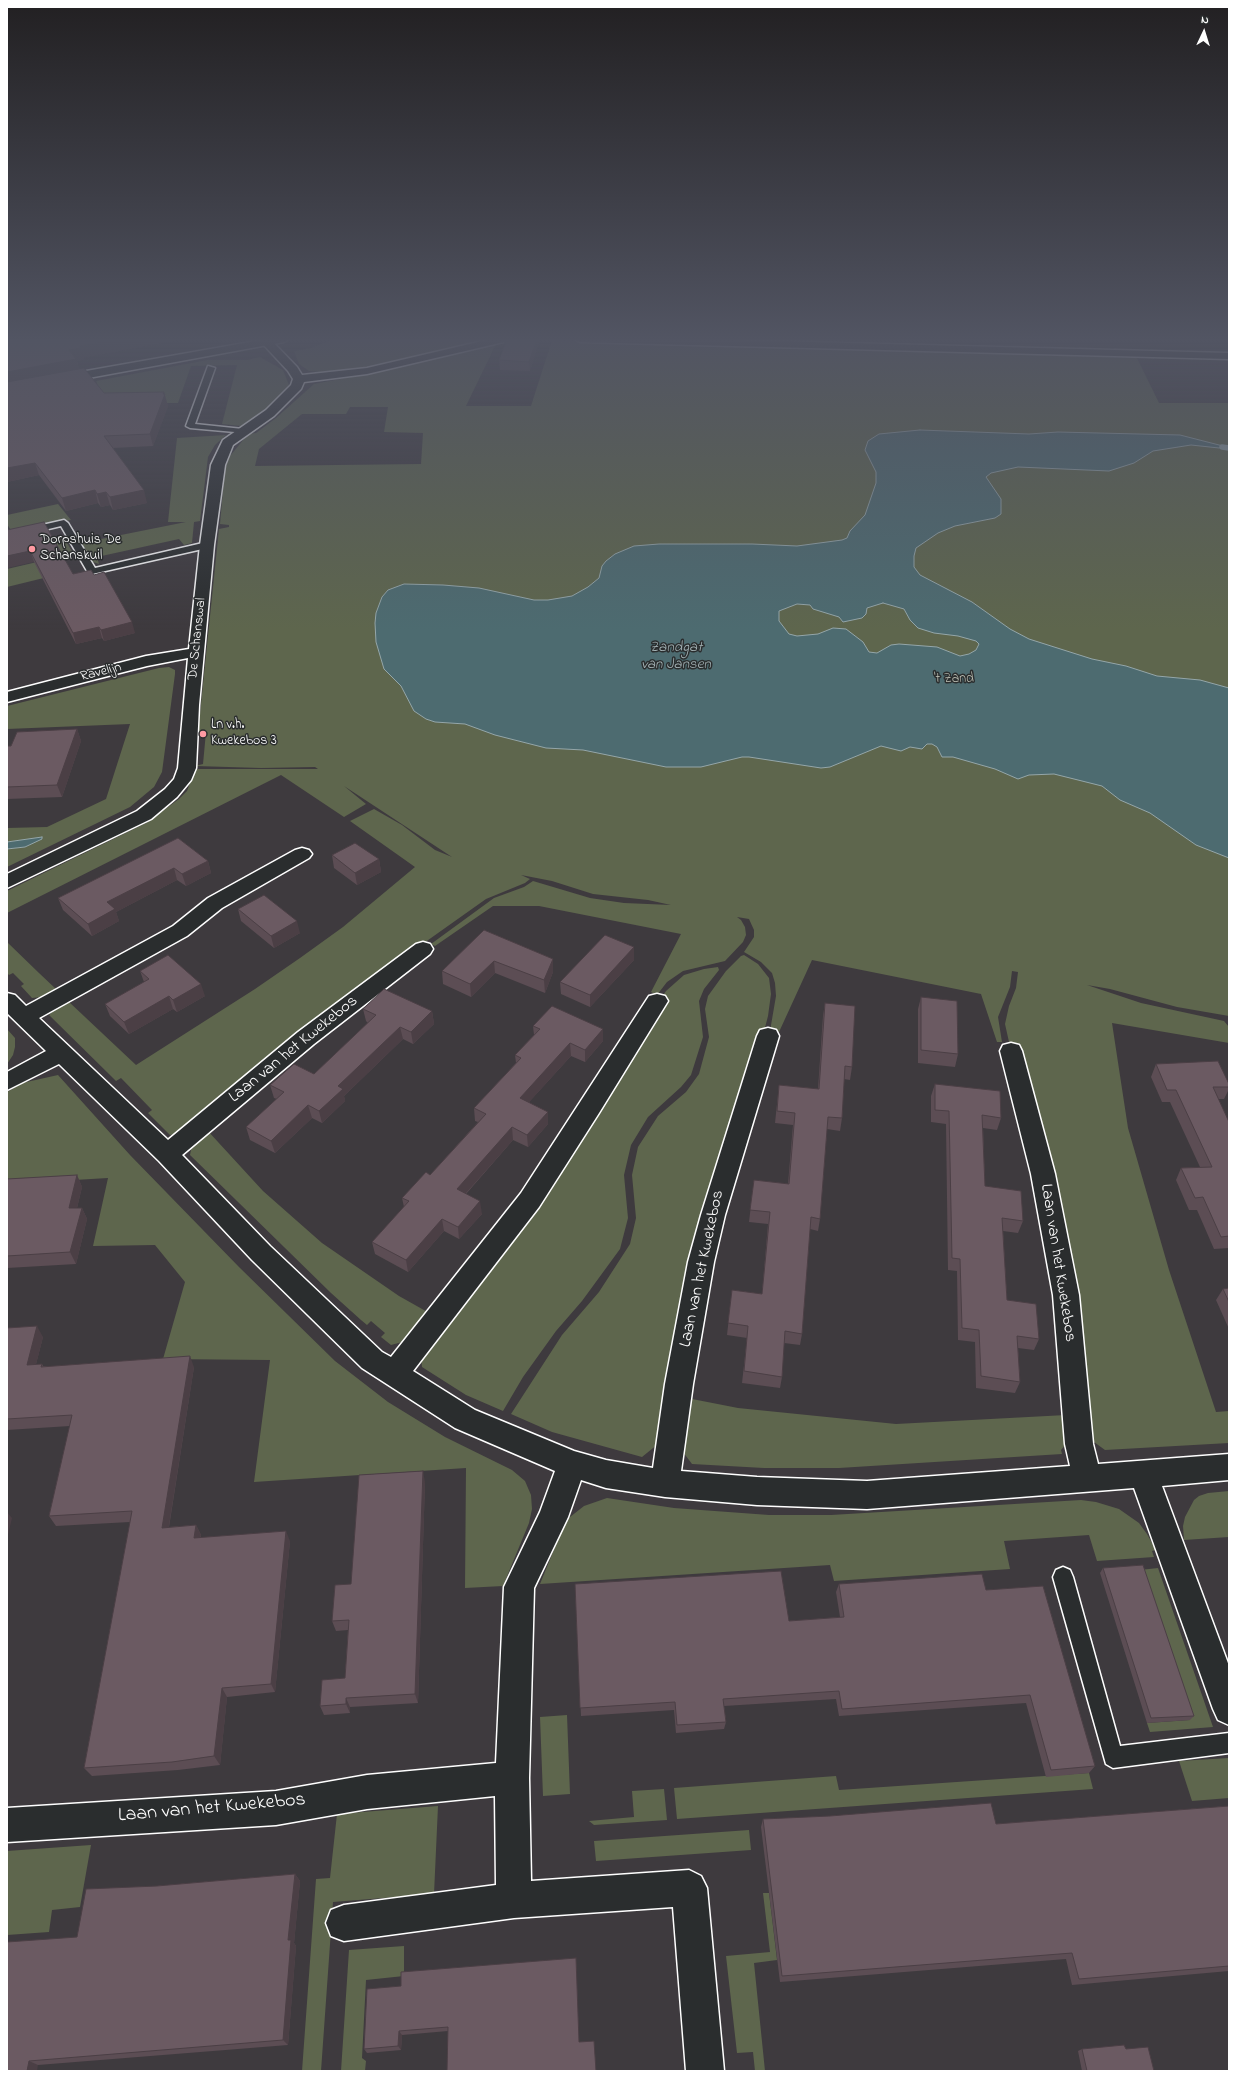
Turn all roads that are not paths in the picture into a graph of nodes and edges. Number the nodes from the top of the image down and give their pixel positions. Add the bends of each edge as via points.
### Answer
1 (237, 436) edge
2 (7, 536) edge
3 (207, 545) junction
4 (197, 652) junction
5 (7, 697) edge
6 (302, 854) dead end
7 (7, 882) edge
8 (423, 949) dead end
9 (657, 1001) dead end
10 (16, 1008) edge
11 (768, 1036) dead end
12 (1011, 1051) dead end
13 (61, 1053) junction
14 (7, 1082) edge
15 (167, 1154) junction
16 (394, 1374) junction
17 (572, 1464) junction
18 (1229, 1467) edge
19 (1143, 1474) junction
20 (1088, 1479) junction
21 (665, 1483) junction
22 (1063, 1578) dead end
23 (1229, 1709) edge
24 (1229, 1744) edge
25 (512, 1778) junction
26 (7, 1825) edge
27 (514, 1900) junction
28 (344, 1923) dead end
29 (705, 2071) edge

1 - 3 street, De Schanswal via 228,443 218,465
2 - 3 lane via 64,523 92,571
3 - 4 street, De Schanswal
4 - 5 street, Ravelijn via 146,661
4 - 7 street, De Schanswal via 187,768 178,787 144,815
6 - 10 street via 215,903 180,931
8 - 15 street, Laan van het Kwekebos via 306,1038
9 - 16 street via 530,1200
10 - 13 street
11 - 21 street, Laan van het Kwekebos via 719,1194 701,1262 679,1384
12 - 20 street, Laan van het Kwekebos via 1043,1174 1066,1295 1079,1444
13 - 14 street
13 - 15 street
15 - 16 street via 266,1258 372,1360
16 - 17 street via 465,1419
17 - 21 street via 606,1474
17 - 25 street via 553,1517 519,1587
18 - 19 street
19 - 20 street
19 - 23 street
20 - 21 street via 867,1495 757,1491
22 - 24 lane via 1113,1757
25 - 26 street, Laan van het Kwekebos via 367,1792 276,1808
25 - 27 street
27 - 28 street
27 - 29 street via 689,1888

